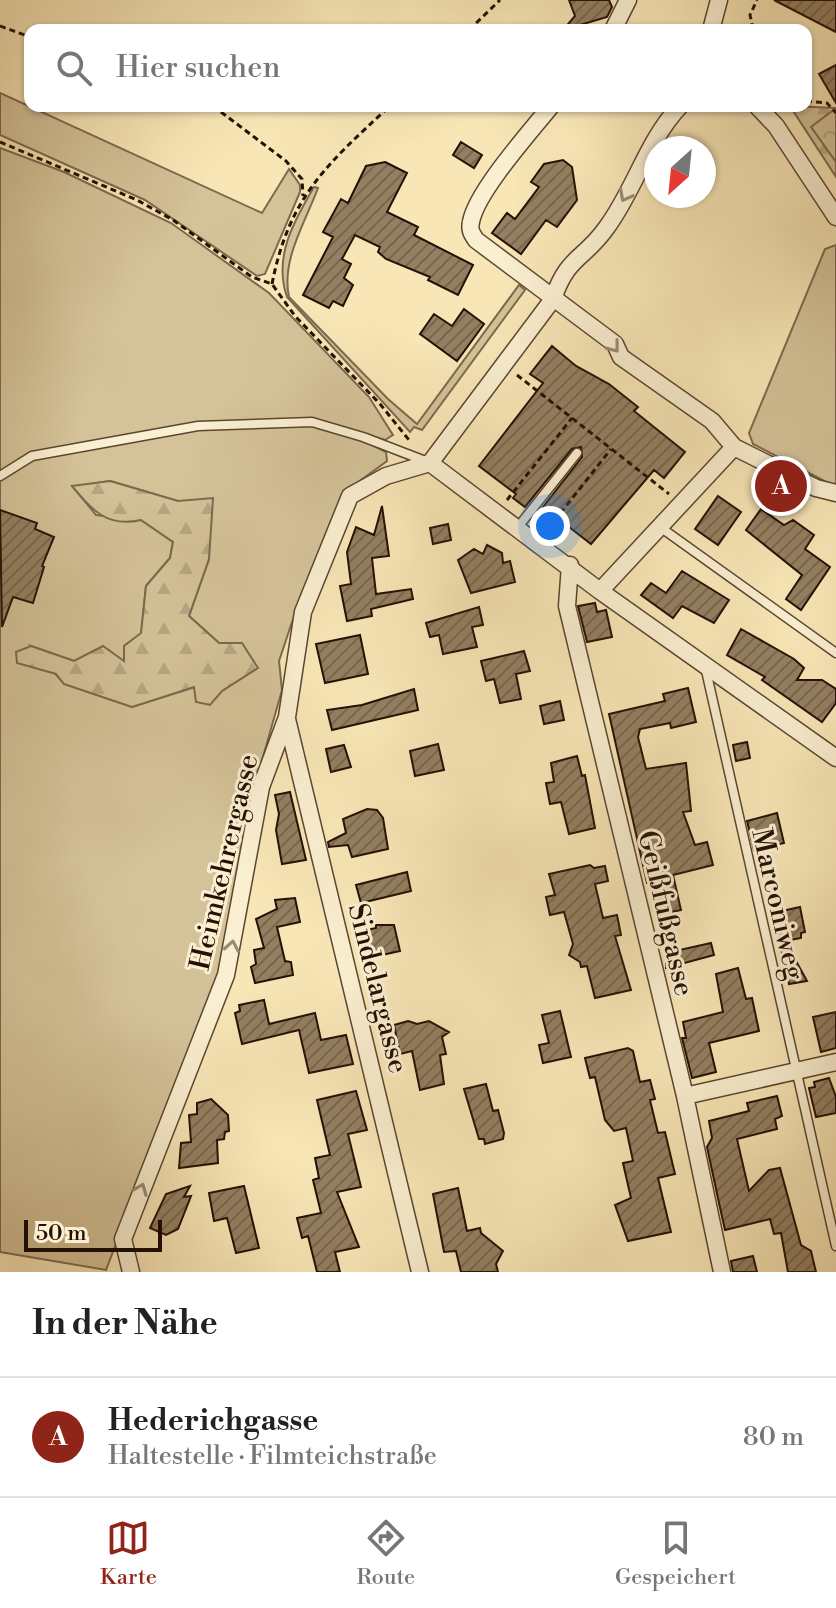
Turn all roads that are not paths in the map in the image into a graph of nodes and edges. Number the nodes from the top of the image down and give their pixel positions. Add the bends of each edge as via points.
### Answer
1 (628, 0) edge
2 (719, 0) edge
3 (616, 24) edge
4 (713, 24) edge
5 (546, 112) edge
6 (676, 112) edge
7 (763, 112) edge
8 (836, 217) edge
9 (553, 299) junction
10 (734, 447) junction
11 (577, 453) dead end
12 (430, 463) junction
13 (0, 476) edge
14 (836, 493) edge
15 (518, 527) junction
16 (660, 527) junction
17 (570, 565) junction
18 (600, 591) junction
19 (836, 653) edge
20 (705, 665) junction
21 (287, 717) junction
22 (836, 758) edge
23 (836, 1062) edge
24 (797, 1071) junction
25 (685, 1096) junction
26 (836, 1246) edge
27 (130, 1268) edge
28 (420, 1272) edge
29 (722, 1272) edge

1 - 3 street
2 - 4 street
5 - 9 street via 495,178 470,230 498,260
6 -> 9 street via 609,225 561,276
7 - 8 street
9 -> 10 street via 615,344 621,357 712,421
9 - 12 street
10 - 14 street
10 - 16 street
11 - 15 lane
12 - 13 lane via 312,422 198,426 32,456
12 - 15 street
12 - 21 street, Heimkehrergasse via 386,476 350,496 303,612
15 - 17 street
16 - 18 street
16 - 19 lane
17 - 18 street
17 - 25 street, Geißfußgasse via 567,606
18 - 20 street
20 - 22 street
20 - 24 lane, Marconiweg
27 -> 21 street, Heimkehrergasse via 123,1239 226,975 261,787
21 - 28 street, Sindelargasse
23 - 24 street
24 - 25 street
24 - 26 lane, Marconiweg
25 - 29 street, Geißfußgasse

